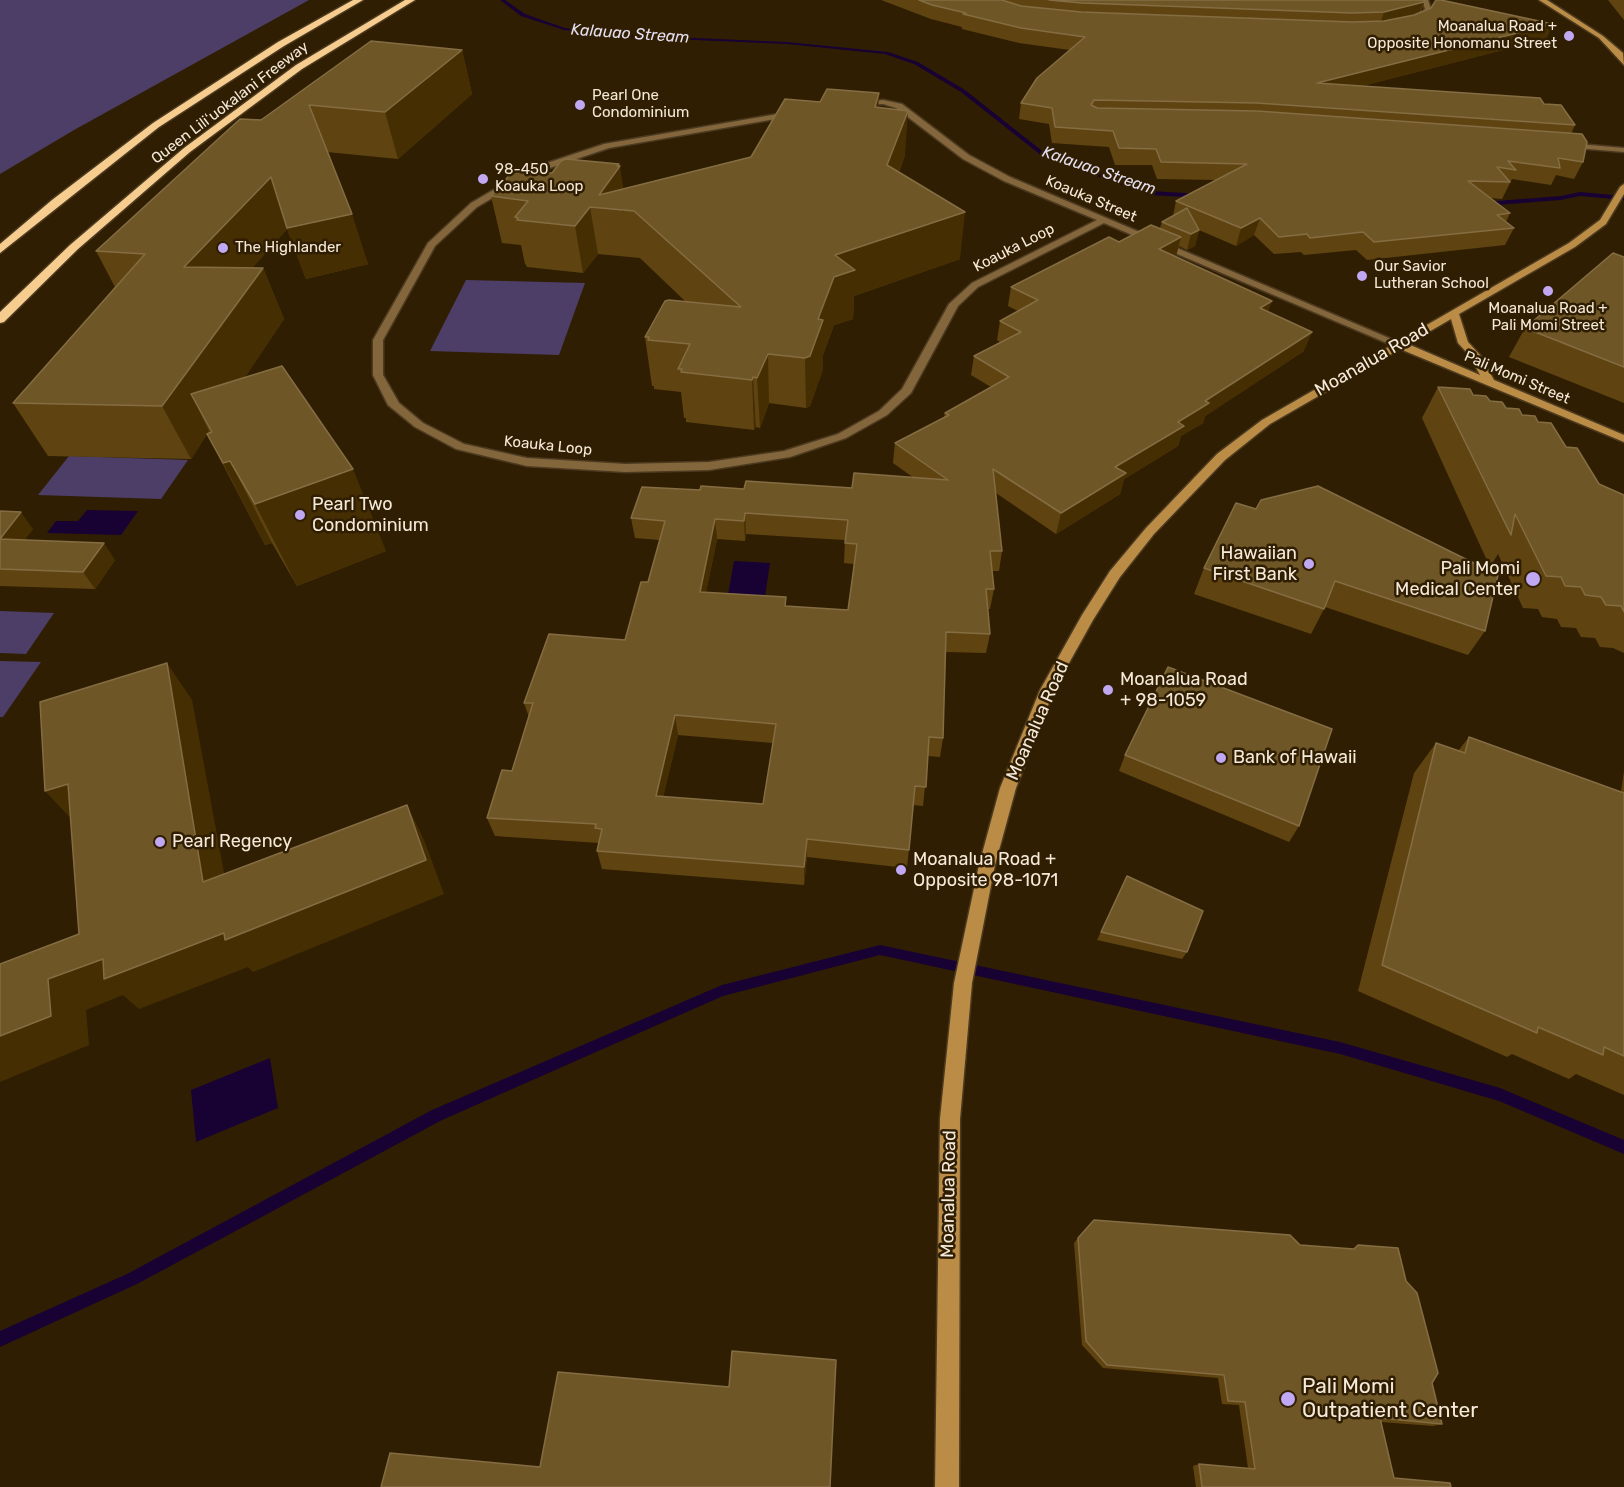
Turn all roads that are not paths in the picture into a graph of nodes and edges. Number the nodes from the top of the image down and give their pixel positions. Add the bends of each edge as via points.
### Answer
1 (359, 0) edge
2 (411, 0) edge
3 (1425, 0) edge
4 (1542, 0) edge
5 (1406, 26) edge
6 (1622, 56) edge
7 (1624, 63) edge
8 (849, 104) edge
9 (803, 112) edge
10 (1556, 145) edge
11 (1624, 150) edge
12 (1624, 186) edge
13 (1102, 220) junction
14 (0, 250) edge
15 (1454, 312) junction
16 (0, 319) edge
17 (1398, 344) junction
18 (1490, 383) junction
19 (1624, 439) edge
20 (947, 1487) edge

1 - 14 highway, Queen Liliʻuokalani Freeway via 281,44 156,125
2 - 16 highway, Queen Liliʻuokalani Freeway via 299,68 187,150 74,247
3 - 5 street via 1428,9 1423,19
4 - 6 main road via 1577,20
6 - 7 main road
8 - 13 street, Koauka Street via 883,102 899,106 966,157
9 - 13 street, Koauka Loop via 607,146 532,171 474,205 431,245 378,340 378,375 394,405 460,447 527,462 625,468 709,466 786,454 842,436 884,413 908,391 954,304 975,285
10 - 11 street
12 - 15 main road, Moanalua Road via 1603,222 1572,245
13 - 17 street, Koauka Street
15 - 17 main road, Moanalua Road
15 - 18 main road via 1463,343
17 - 18 main road, Pali Momi Street
17 - 20 main road, Moanalua Road via 1266,422 1221,457 1150,531 1115,574 1087,618 1027,735 1008,788 977,912 963,983 955,1058 950,1119
18 - 19 main road, Pali Momi Street

